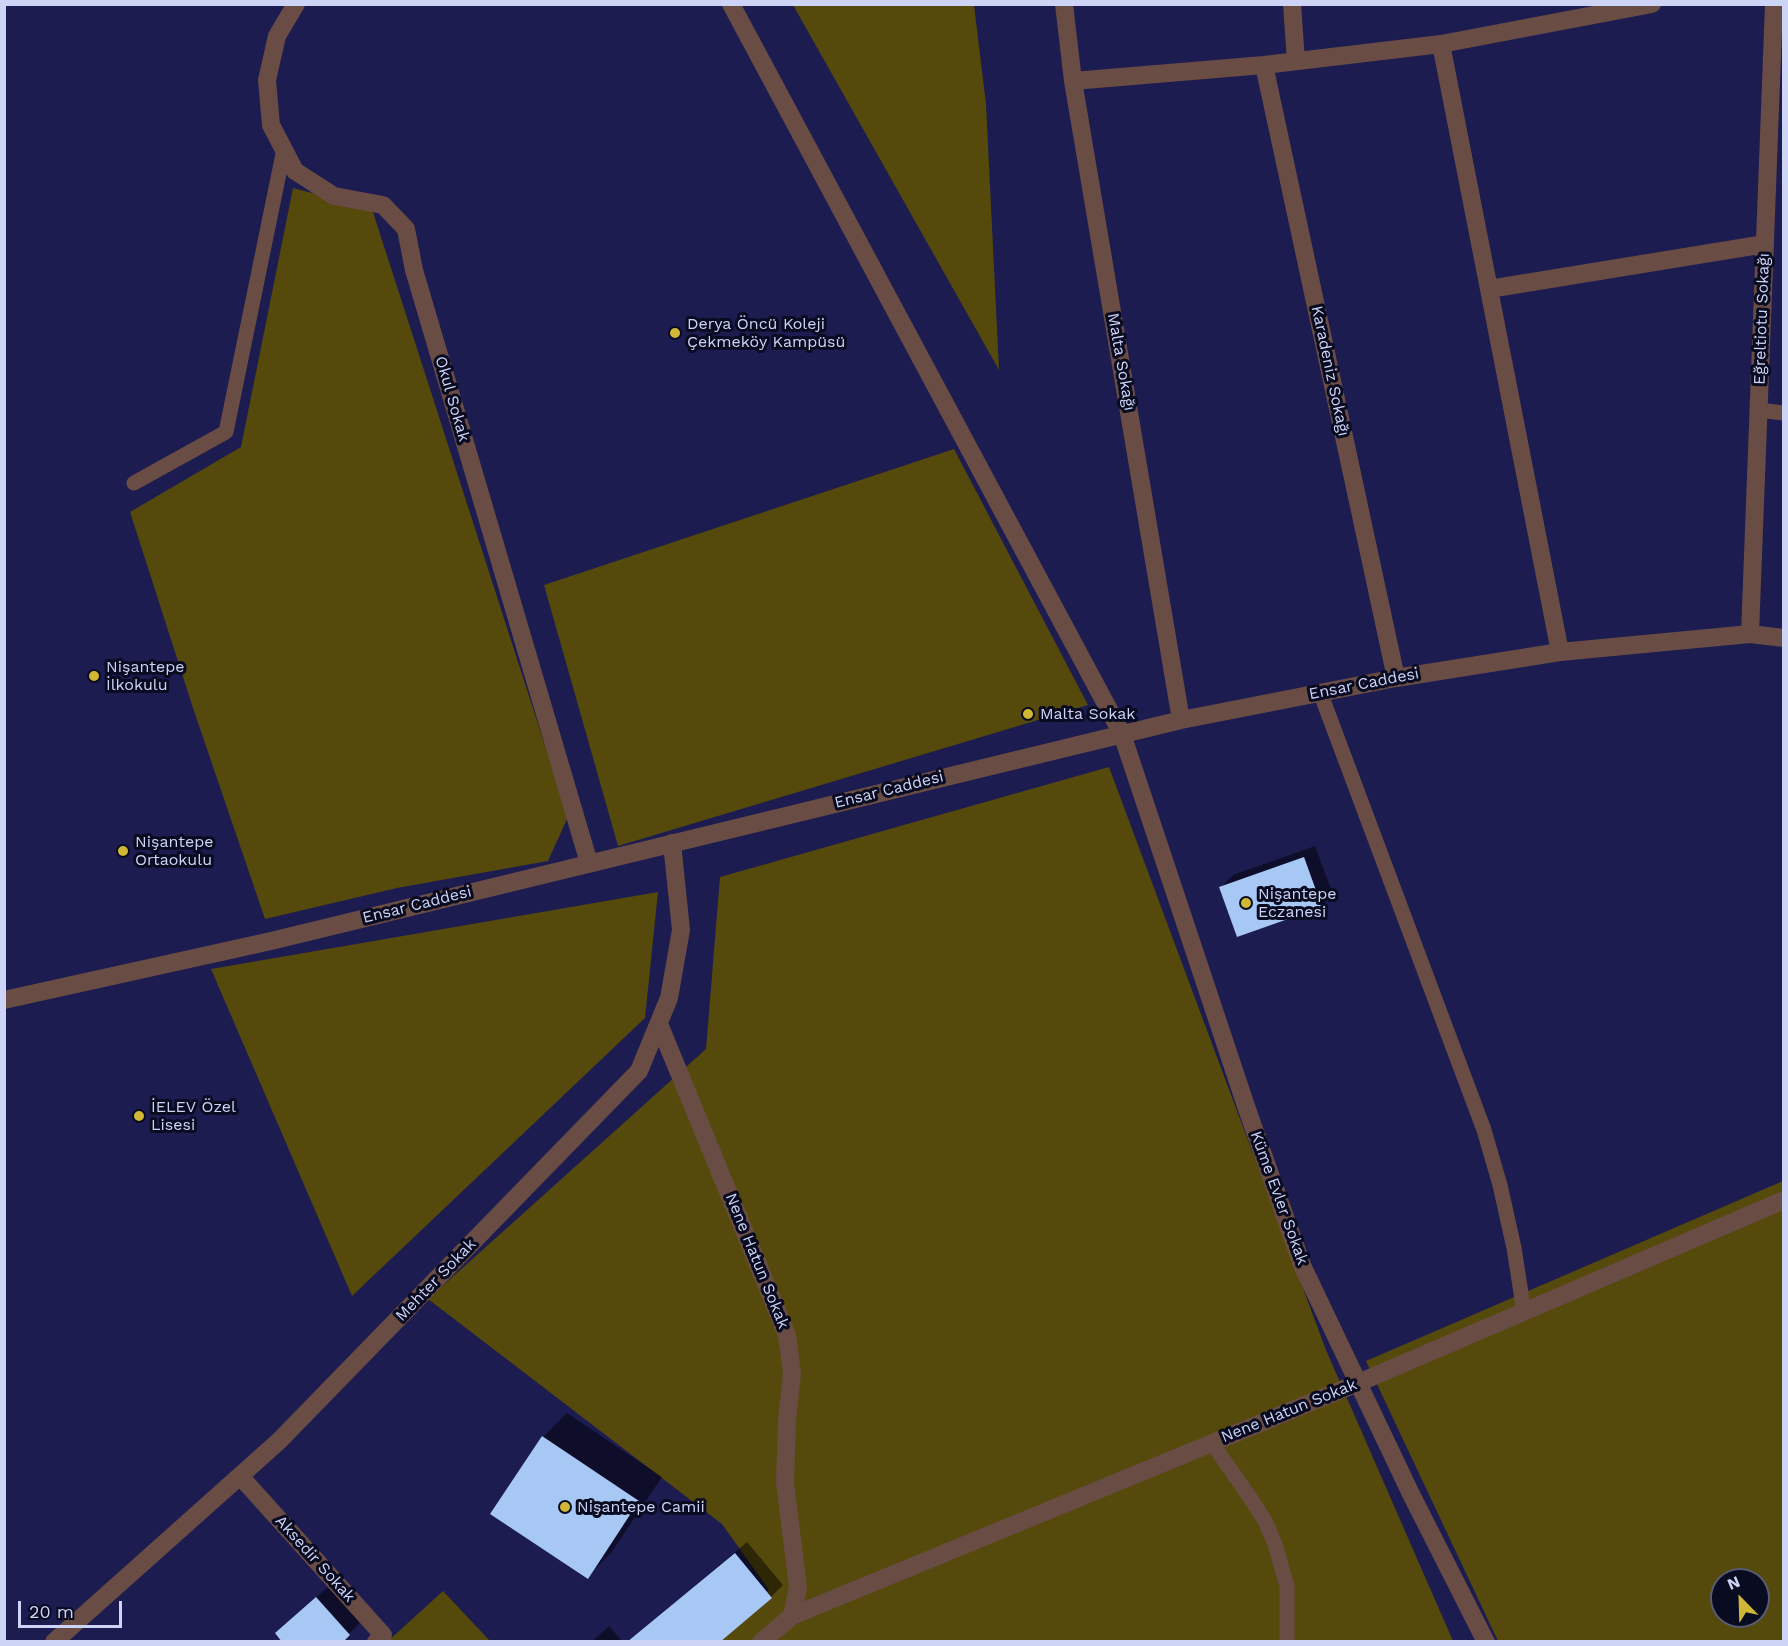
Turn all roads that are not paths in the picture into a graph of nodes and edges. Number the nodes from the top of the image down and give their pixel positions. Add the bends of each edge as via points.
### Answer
1 (296, 4) edge
2 (731, 4) edge
3 (1064, 4) edge
4 (1292, 4) edge
5 (1652, 4) edge
6 (1774, 4) edge
7 (1575, 12) edge
8 (1441, 44) junction
9 (1296, 61) junction
10 (1264, 64) junction
11 (1073, 81) junction
12 (284, 149) junction
13 (1775, 201) edge
14 (1765, 244) junction
15 (1489, 289) junction
16 (1758, 410) junction
17 (1784, 413) edge
18 (134, 483) dead end
19 (1750, 634) junction
20 (1784, 638) edge
21 (1560, 652) junction
22 (1396, 678) junction
23 (1320, 692) junction
24 (1181, 720) junction
25 (1122, 734) junction
26 (672, 843) junction
27 (589, 863) junction
28 (6, 998) edge
29 (659, 1024) junction
30 (1784, 1200) edge
31 (1524, 1312) junction
32 (1358, 1383) junction
33 (1212, 1443) junction
34 (240, 1476) junction
35 (792, 1616) junction
36 (54, 1641) edge
37 (376, 1641) edge
38 (761, 1641) edge
39 (1287, 1641) edge
40 (1486, 1641) edge

1 - 12 street, Okul Sokak via 278,36 267,80 271,125
2 - 25 street, Küme Evler Sokak
3 - 11 street, Malta Sokağı
4 - 9 street
5 - 7 street
6 - 13 street, Eğreltiotu Sokağı
7 - 8 street
8 - 9 street
8 - 15 street
9 - 10 street
10 - 11 street
10 - 22 street, Karadeniz Sokağı
11 - 24 street, Malta Sokağı
12 - 18 lane via 226,432
12 - 27 street, Okul Sokak via 295,171 334,196 383,205 406,229 414,270
13 - 14 street, Eğreltiotu Sokağı
14 - 15 street
14 - 16 street, Eğreltiotu Sokağı
15 - 21 street
16 - 17 lane
16 - 19 street, Eğreltiotu Sokağı
19 - 20 street, Ensar Caddesi
19 - 21 street, Ensar Caddesi
21 - 22 street, Ensar Caddesi
22 - 23 street, Ensar Caddesi
23 - 24 street, Ensar Caddesi
23 - 31 lane via 1484,1130 1512,1238
24 - 25 street, Ensar Caddesi
25 - 26 street, Ensar Caddesi
25 - 32 street, Küme Evler Sokak via 1302,1265
26 - 27 street, Ensar Caddesi
26 - 29 street, Mehter Sokak via 681,930 669,998
27 - 28 street, Ensar Caddesi via 271,940
29 - 34 street, Mehter Sokak via 639,1071 279,1441
29 - 35 street, Nene Hatun Sokak via 787,1335 792,1373 785,1483 798,1587
30 - 31 street, Nene Hatun Sokak
31 - 32 street, Nene Hatun Sokak
32 - 33 street, Nene Hatun Sokak
32 - 40 street, Küme Evler Sokak
33 - 35 street, Nene Hatun Sokak
33 - 39 lane via 1251,1499 1275,1544 1287,1586
34 - 36 street, Mehter Sokak
34 - 37 street, Aksedir Sokak via 383,1635
35 - 38 street, Nene Hatun Sokak

